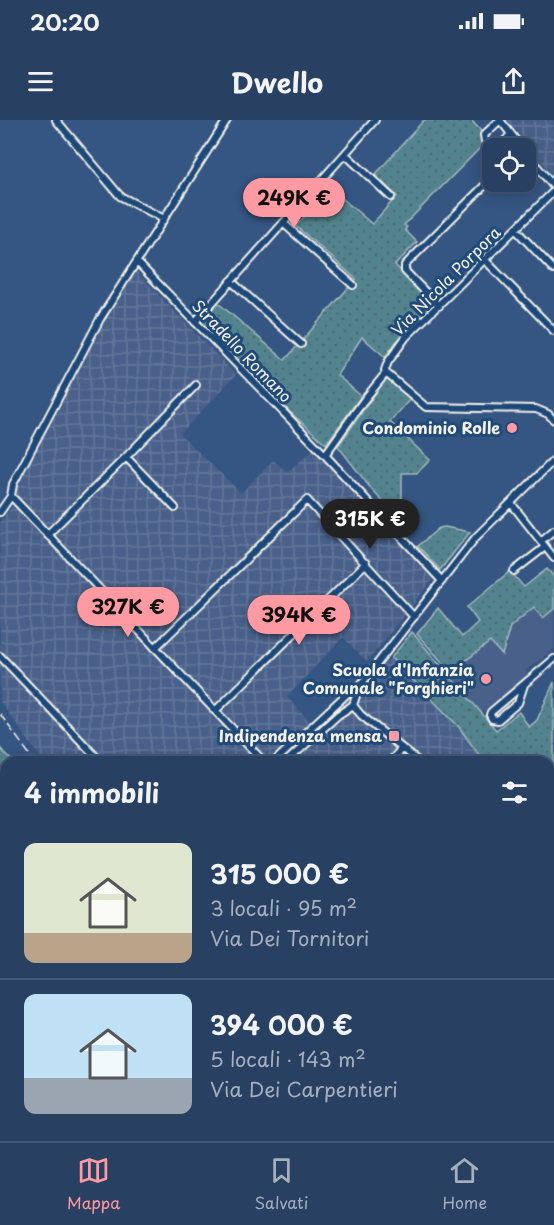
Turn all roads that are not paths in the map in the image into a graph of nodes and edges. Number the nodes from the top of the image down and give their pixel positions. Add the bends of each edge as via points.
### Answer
1 (56, 120) edge
2 (227, 120) edge
3 (375, 120) edge
4 (500, 120) edge
5 (511, 134) junction
6 (484, 138) edge
7 (508, 138) edge
8 (514, 138) edge
9 (345, 154) junction
10 (536, 165) edge
11 (554, 187) edge
12 (482, 188) edge
13 (554, 191) edge
14 (391, 197) dead end
15 (165, 219) junction
16 (283, 223) junction
17 (516, 230) junction
18 (485, 260) junction
19 (137, 262) junction
20 (554, 270) edge
21 (231, 281) junction
22 (352, 285) dead end
23 (439, 306) junction
24 (195, 322) junction
25 (554, 331) edge
26 (301, 344) dead end
27 (386, 373) junction
28 (196, 385) dead end
29 (554, 420) edge
30 (325, 455) junction
31 (126, 457) junction
32 (554, 460) edge
33 (11, 496) junction
34 (511, 503) junction
35 (176, 508) dead end
36 (0, 512) edge
37 (554, 530) edge
38 (47, 534) junction
39 (543, 544) junction
40 (554, 558) edge
41 (366, 563) junction
42 (514, 571) dead end
43 (442, 581) junction
44 (414, 616) junction
45 (155, 648) junction
46 (0, 656) edge
47 (554, 659) edge
48 (524, 685) junction
49 (359, 687) junction
50 (353, 705) junction
51 (215, 711) junction
52 (402, 748) junction
53 (95, 756) edge
54 (258, 756) edge
55 (280, 756) edge
56 (293, 756) edge
57 (395, 756) edge
58 (412, 756) edge

1 - 15 street via 120,196
2 - 15 street
3 - 9 street
4 - 5 street
4 - 6 street
5 - 7 street
5 - 8 street
9 - 14 street
9 - 16 street
10 - 11 street
12 - 23 street via 405,265 405,271
13 - 17 street, Via Nicola Porpora
15 - 19 street
16 - 21 street
16 - 22 street
17 - 18 street, Via Nicola Porpora
17 - 20 street
18 - 23 street, Via Nicola Porpora
18 - 25 street
19 - 24 street, Stradello Romano
19 - 33 street via 100,319 13,484
21 - 24 street
21 - 26 street
23 - 27 street, Via Nicola Porpora via 406,337 388,362
24 - 30 street, Stradello Romano
27 - 29 street via 426,407 536,409
27 - 30 street, Via Nicola Porpora
28 - 31 street
30 - 43 street, Stradello Romano
31 - 35 street
31 - 38 street
32 - 34 street
33 - 36 street
33 - 38 street
34 - 39 street
34 - 43 street via 476,537
37 - 39 street
38 - 45 street
39 - 40 street
39 - 42 street
41 - 44 street
41 - 45 street via 307,501
41 - 51 street
43 - 44 street
44 - 49 street
45 - 51 street
46 - 53 street
47 - 48 street
48 - 48 street via 491,712 494,721 518,704
49 - 50 street
49 - 55 street
50 - 52 street
50 - 56 street
51 - 54 street
52 - 57 street
52 - 58 street

